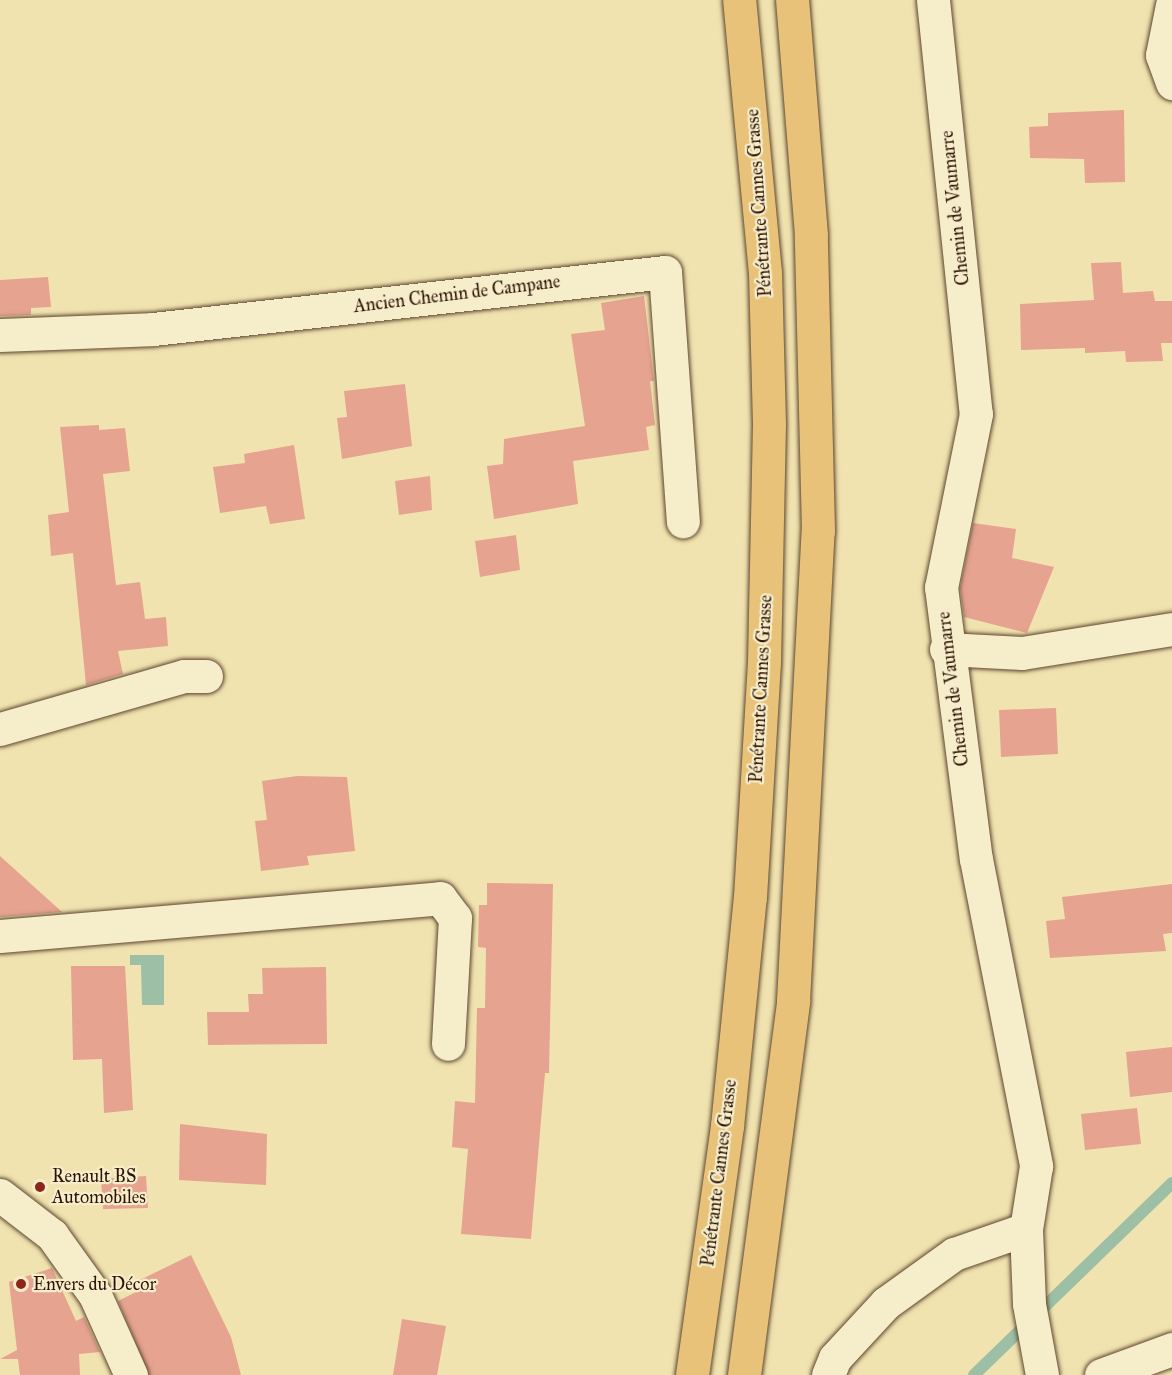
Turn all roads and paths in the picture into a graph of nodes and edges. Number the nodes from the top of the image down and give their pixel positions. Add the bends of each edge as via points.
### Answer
1 (739, 0) edge
2 (792, 0) edge
3 (933, 0) edge
4 (1172, 5) edge
5 (1172, 83) edge
6 (0, 335) edge
7 (683, 521) dead end
8 (1172, 629) edge
9 (946, 649) junction
10 (206, 676) dead end
11 (0, 729) edge
12 (0, 936) edge
13 (448, 1044) dead end
14 (0, 1195) edge
15 (1026, 1229) junction
16 (1172, 1349) edge
17 (131, 1375) edge
18 (692, 1375) edge
19 (744, 1375) edge
20 (828, 1375) edge
21 (1042, 1375) edge
22 (1101, 1375) edge

1 - 18 highway, Pénétrante Cannes Grasse via 765,273 769,424 764,662 750,897 727,1126
2 - 19 highway via 816,336 817,554 793,1001
3 - 9 street, Chemin de Vaumarre via 976,414 941,587
4 - 5 street via 1162,55
6 - 7 street, Ancien Chemin de Campane via 153,329 665,272
8 - 9 street via 1022,653
9 - 15 street, Chemin de Vaumarre via 976,859 1036,1166
10 - 11 street via 184,676
12 - 13 street via 440,898 455,918
14 - 17 street via 52,1235 95,1295
15 - 20 street via 954,1254 885,1303 835,1358
15 - 21 street, Chemin de Vaumarre via 1029,1304
16 - 22 street

